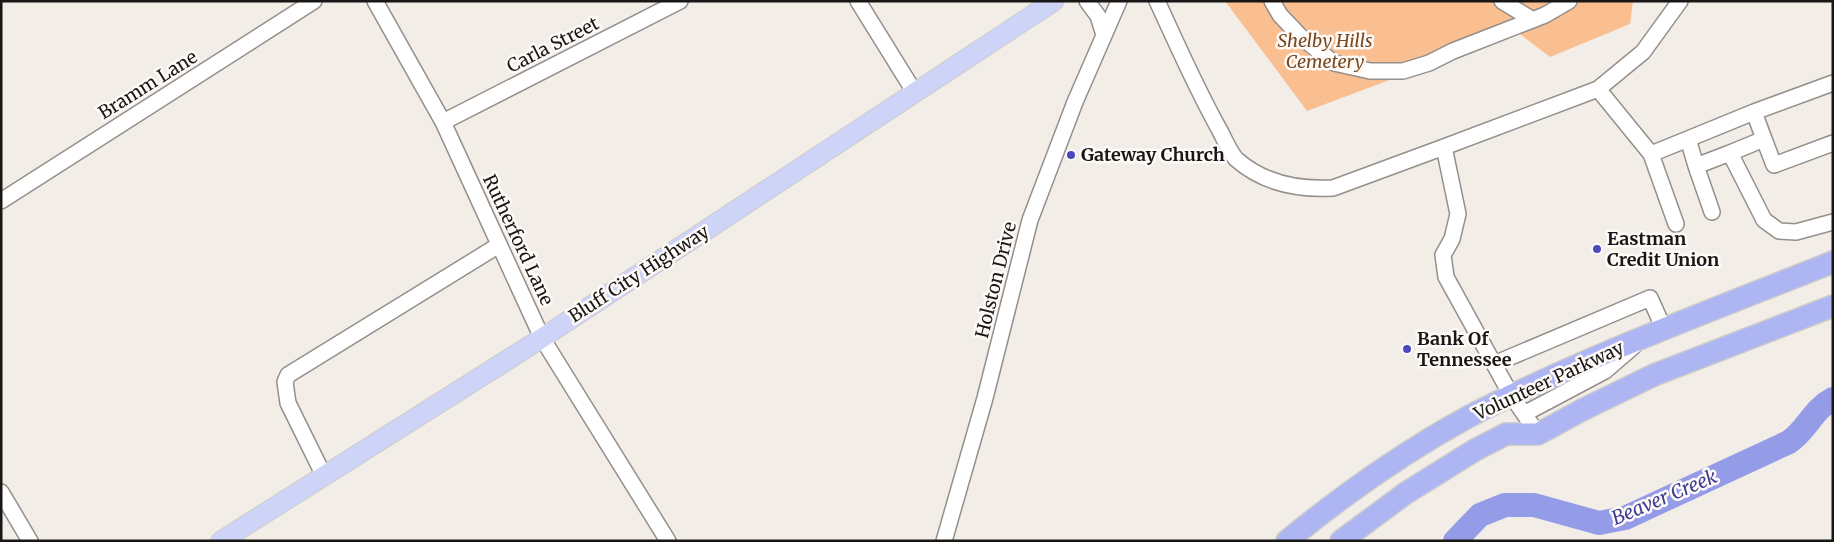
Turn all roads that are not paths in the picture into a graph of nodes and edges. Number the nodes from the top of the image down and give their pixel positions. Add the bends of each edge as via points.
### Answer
1 (314, 1) edge
2 (375, 1) edge
3 (680, 1) edge
4 (858, 1) edge
5 (1054, 1) edge
6 (1087, 1) edge
7 (1119, 1) edge
8 (1157, 1) edge
9 (1272, 1) edge
10 (1502, 1) edge
11 (1569, 1) edge
12 (1680, 1) edge
13 (1532, 20) junction
14 (1104, 35) junction
15 (1833, 83) edge
16 (1598, 89) junction
17 (915, 93) junction
18 (1754, 112) junction
19 (444, 122) junction
20 (1764, 138) junction
21 (1688, 139) junction
22 (1833, 143) edge
23 (1444, 147) junction
24 (1730, 153) junction
25 (1651, 154) junction
26 (1696, 166) junction
27 (1, 201) edge
28 (1712, 212) dead end
29 (1833, 222) edge
30 (1676, 224) dead end
31 (500, 245) junction
32 (1833, 262) edge
33 (1833, 306) edge
34 (1654, 333) junction
35 (542, 338) junction
36 (1494, 364) junction
37 (1511, 395) junction
38 (1524, 414) junction
39 (1538, 434) junction
40 (324, 476) junction
41 (1, 492) edge
42 (30, 541) edge
43 (221, 541) edge
44 (668, 541) edge
45 (944, 541) edge
46 (1287, 541) edge
47 (1341, 541) edge

1 - 27 street, Bramm Lane
2 - 19 street, Rutherford Lane
3 - 19 street, Carla Street
4 - 17 street
5 - 17 main road, Bluff City Highway
6 - 14 street via 1098,16
7 - 14 street, Holston Drive
8 - 23 street via 1202,98 1234,157 1270,181 1307,188 1333,188
9 - 13 street via 1300,37 1334,63 1370,71 1403,71 1429,63
10 - 13 street
11 - 13 street
12 - 16 street via 1643,52
14 - 45 street, Holston Drive via 1030,220 985,398
15 - 18 street
16 - 23 street
16 - 25 street
17 - 35 main road, Bluff City Highway
18 - 20 street
18 - 21 street
19 - 31 street, Rutherford Lane
20 - 22 street via 1774,164
20 - 24 street
21 - 25 street
21 - 26 street
23 - 36 street via 1458,214 1444,255 1446,277
24 - 26 street
24 - 29 street via 1764,220 1779,231 1796,232
25 - 30 street
26 - 28 street
31 - 35 street, Rutherford Lane
31 - 40 street via 288,375 285,382 288,403
32 - 34 highway, Volunteer Parkway
33 - 39 highway, Volunteer Parkway via 1654,375
34 - 36 street via 1650,298
34 - 37 highway, Volunteer Parkway
34 - 38 street via 1605,371
35 - 40 main road, Bluff City Highway
35 - 44 street, Rutherford Lane
36 - 37 street
37 - 38 street
37 - 46 highway, Volunteer Parkway via 1374,475
38 - 39 street
39 - 47 highway, Volunteer Parkway via 1506,434 1475,450 1406,493
40 - 43 main road, Bluff City Highway
41 - 42 street

